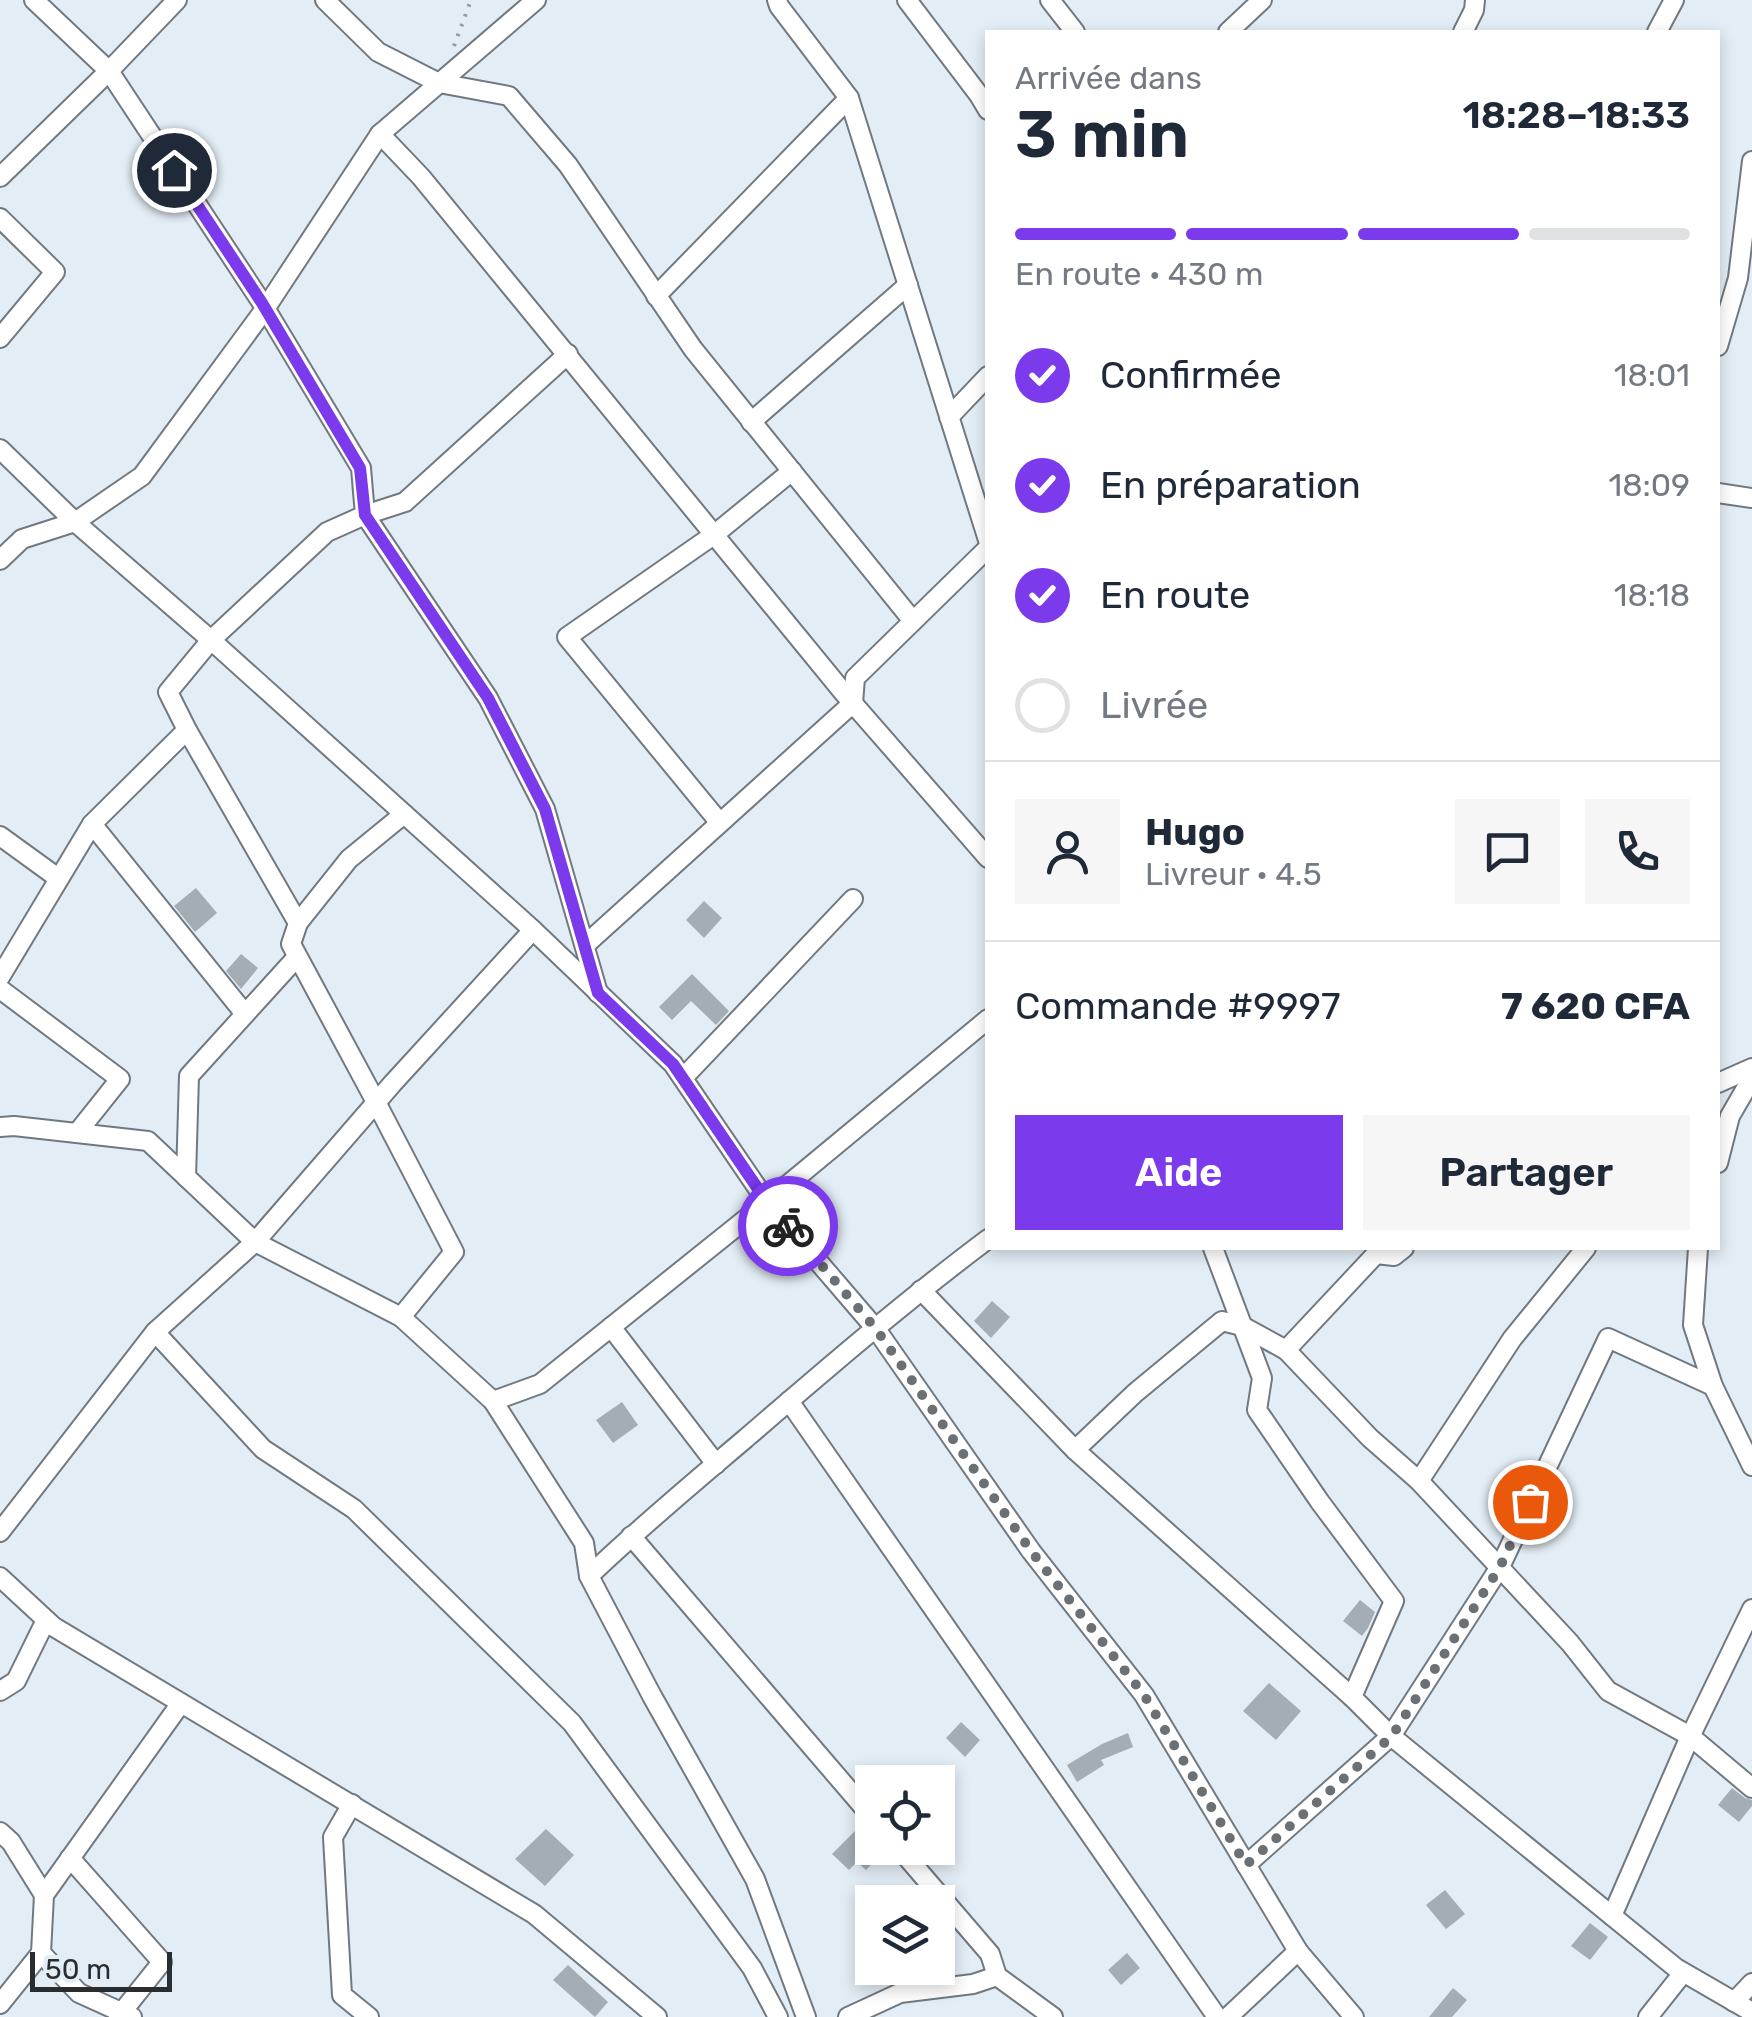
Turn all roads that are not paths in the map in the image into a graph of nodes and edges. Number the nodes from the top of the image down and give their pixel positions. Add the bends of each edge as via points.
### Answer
1 (34, 0) edge
2 (177, 0) edge
3 (325, 0) edge
4 (536, 0) edge
5 (777, 0) edge
6 (908, 0) edge
7 (1050, 0) edge
8 (1262, 0) edge
9 (1674, 0) edge
10 (1473, 4) edge
11 (1073, 30) edge
12 (1230, 30) edge
13 (1464, 30) edge
14 (1481, 30) edge
15 (1658, 30) edge
16 (109, 71) junction
17 (439, 84) junction
18 (849, 98) junction
19 (985, 105) edge
20 (380, 134) junction
21 (1752, 161) edge
22 (0, 177) edge
23 (0, 218) edge
24 (1748, 231) edge
25 (908, 285) junction
26 (656, 296) junction
27 (265, 309) junction
28 (1721, 318) edge
29 (0, 338) edge
30 (568, 354) junction
31 (985, 379) edge
32 (949, 416) junction
33 (751, 422) junction
34 (0, 449) edge
35 (792, 471) junction
36 (1720, 493) edge
37 (1752, 498) edge
38 (365, 515) junction
39 (76, 522) junction
40 (985, 530) edge
41 (715, 534) junction
42 (985, 551) edge
43 (0, 560) edge
44 (913, 621) junction
45 (211, 640) junction
46 (854, 703) junction
47 (186, 730) junction
48 (404, 814) junction
49 (720, 823) junction
50 (92, 824) junction
51 (0, 836) edge
52 (985, 855) edge
53 (58, 878) junction
54 (853, 899) dead end
55 (298, 923) junction
56 (532, 930) junction
57 (584, 945) junction
58 (297, 956) junction
59 (0, 977) edge
60 (0, 990) edge
61 (598, 993) junction
62 (245, 1014) junction
63 (985, 1021) edge
64 (1752, 1068) edge
65 (683, 1078) junction
66 (1752, 1078) edge
67 (1720, 1083) edge
68 (376, 1102) junction
69 (0, 1128) edge
70 (77, 1133) junction
71 (1720, 1156) edge
72 (186, 1177) junction
73 (767, 1202) junction
74 (985, 1241) edge
75 (255, 1242) junction
76 (1213, 1250) edge
77 (1372, 1250) edge
78 (1402, 1250) edge
79 (1584, 1250) edge
80 (1698, 1250) edge
81 (920, 1290) junction
82 (401, 1318) junction
83 (1242, 1326) junction
84 (611, 1327) junction
85 (876, 1329) junction
86 (155, 1332) junction
87 (1286, 1350) junction
88 (1713, 1386) junction
89 (493, 1401) junction
90 (788, 1401) junction
91 (1075, 1450) junction
92 (716, 1464) junction
93 (1752, 1466) edge
94 (1419, 1480) junction
95 (0, 1532) edge
96 (631, 1536) junction
97 (1500, 1567) junction
98 (0, 1576) edge
99 (589, 1576) junction
100 (1752, 1609) edge
101 (46, 1620) junction
102 (0, 1692) edge
103 (1352, 1697) junction
104 (181, 1703) junction
105 (1392, 1736) junction
106 (1690, 1736) junction
107 (1752, 1788) edge
108 (855, 1797) edge
109 (352, 1804) junction
110 (0, 1832) edge
111 (70, 1858) junction
112 (914, 1865) edge
113 (1246, 1865) junction
114 (44, 1895) junction
115 (1612, 1916) junction
116 (1298, 1951) junction
117 (41, 1953) junction
118 (1684, 1973) junction
119 (997, 1976) junction
120 (1752, 1983) edge
121 (1734, 2002) junction
122 (0, 2004) edge
123 (1752, 2012) edge
124 (124, 2015) edge
125 (368, 2017) edge
126 (657, 2017) edge
127 (778, 2017) edge
128 (806, 2017) edge
129 (848, 2017) edge
130 (1053, 2017) edge
131 (1216, 2017) edge
132 (1228, 2017) edge
133 (1354, 2017) edge
134 (1648, 2017) edge

1 - 16 street
2 - 16 street
3 - 17 street via 378,52
4 - 17 street
5 - 18 street
6 - 19 street
7 - 11 street
8 - 12 street
9 - 15 street
10 - 13 street
10 - 14 street
16 - 22 street
16 - 27 street
17 - 20 street
17 - 26 street via 509,96 568,165
18 - 25 street
18 - 26 street
20 - 27 street
20 - 30 street
21 - 24 street
23 - 29 street via 55,272
24 - 28 street
25 - 32 street
25 - 33 street
26 - 33 street
27 - 38 street via 360,468
27 - 39 street via 142,476
30 - 38 street via 405,502
30 - 41 street
31 - 32 street
32 - 40 street
33 - 35 street
34 - 39 street
35 - 41 street
35 - 44 street
36 - 37 street
38 - 45 street via 327,532
38 - 57 street via 488,698 545,809
39 - 43 street via 22,539
39 - 45 street
41 - 46 street
41 - 49 street via 567,637
42 - 44 street
44 - 46 street via 855,678
45 - 47 street via 168,692
45 - 48 street
46 - 49 street
46 - 52 street
47 - 50 street
47 - 55 street
48 - 55 street via 349,859
48 - 56 street
49 - 57 street
50 - 53 street
50 - 62 street
51 - 53 street
53 - 59 street
54 - 65 street
55 - 58 street via 291,944
56 - 61 street
56 - 68 street
57 - 61 street
58 - 62 street
58 - 68 street
60 - 70 street via 120,1079
61 - 65 street
62 - 72 street via 189,1076
63 - 73 street
64 - 67 street
65 - 73 street
66 - 71 street via 1730,1116
68 - 75 street
68 - 82 street via 454,1252
69 - 70 street
70 - 72 street via 148,1141
72 - 75 street
73 - 84 street
73 - 85 street
74 - 81 street
75 - 82 street
75 - 86 street
76 - 83 street
77 - 78 street via 1394,1256
77 - 87 street
79 - 94 street via 1512,1339
80 - 88 street via 1692,1325
81 - 85 street
81 - 91 street
82 - 89 street
83 - 87 street
83 - 91 street via 1222,1321
83 - 103 street via 1262,1378 1258,1410 1394,1601
84 - 89 street via 540,1384
84 - 92 street
85 - 90 street
85 - 113 street via 1031,1551 1144,1695
86 - 95 street
86 - 127 street via 263,1449 354,1510 572,1723 752,1968
87 - 94 street
88 - 93 street
88 - 97 street via 1608,1338
89 - 99 street via 584,1543
90 - 92 street
90 - 131 street
91 - 103 street
92 - 96 street
94 - 97 street
96 - 99 street
96 - 108 street
97 - 105 street
97 - 106 street via 1608,1691
98 - 101 street
99 - 128 street via 755,1879
100 - 106 street
101 - 102 street via 16,1681
101 - 104 street
103 - 105 street
104 - 109 street
104 - 111 street
105 - 113 street
105 - 115 street
106 - 107 street
106 - 115 street
109 - 125 street via 333,1837 342,1995
109 - 126 street via 534,1914
110 - 114 street
111 - 114 street
111 - 124 street via 162,1962
112 - 119 street via 990,1954
113 - 116 street
114 - 117 street
115 - 118 street
116 - 132 street
116 - 133 street
117 - 122 street
117 - 124 street via 80,1993
118 - 121 street
118 - 134 street
119 - 129 street via 900,1993
119 - 130 street
120 - 121 street
121 - 123 street

